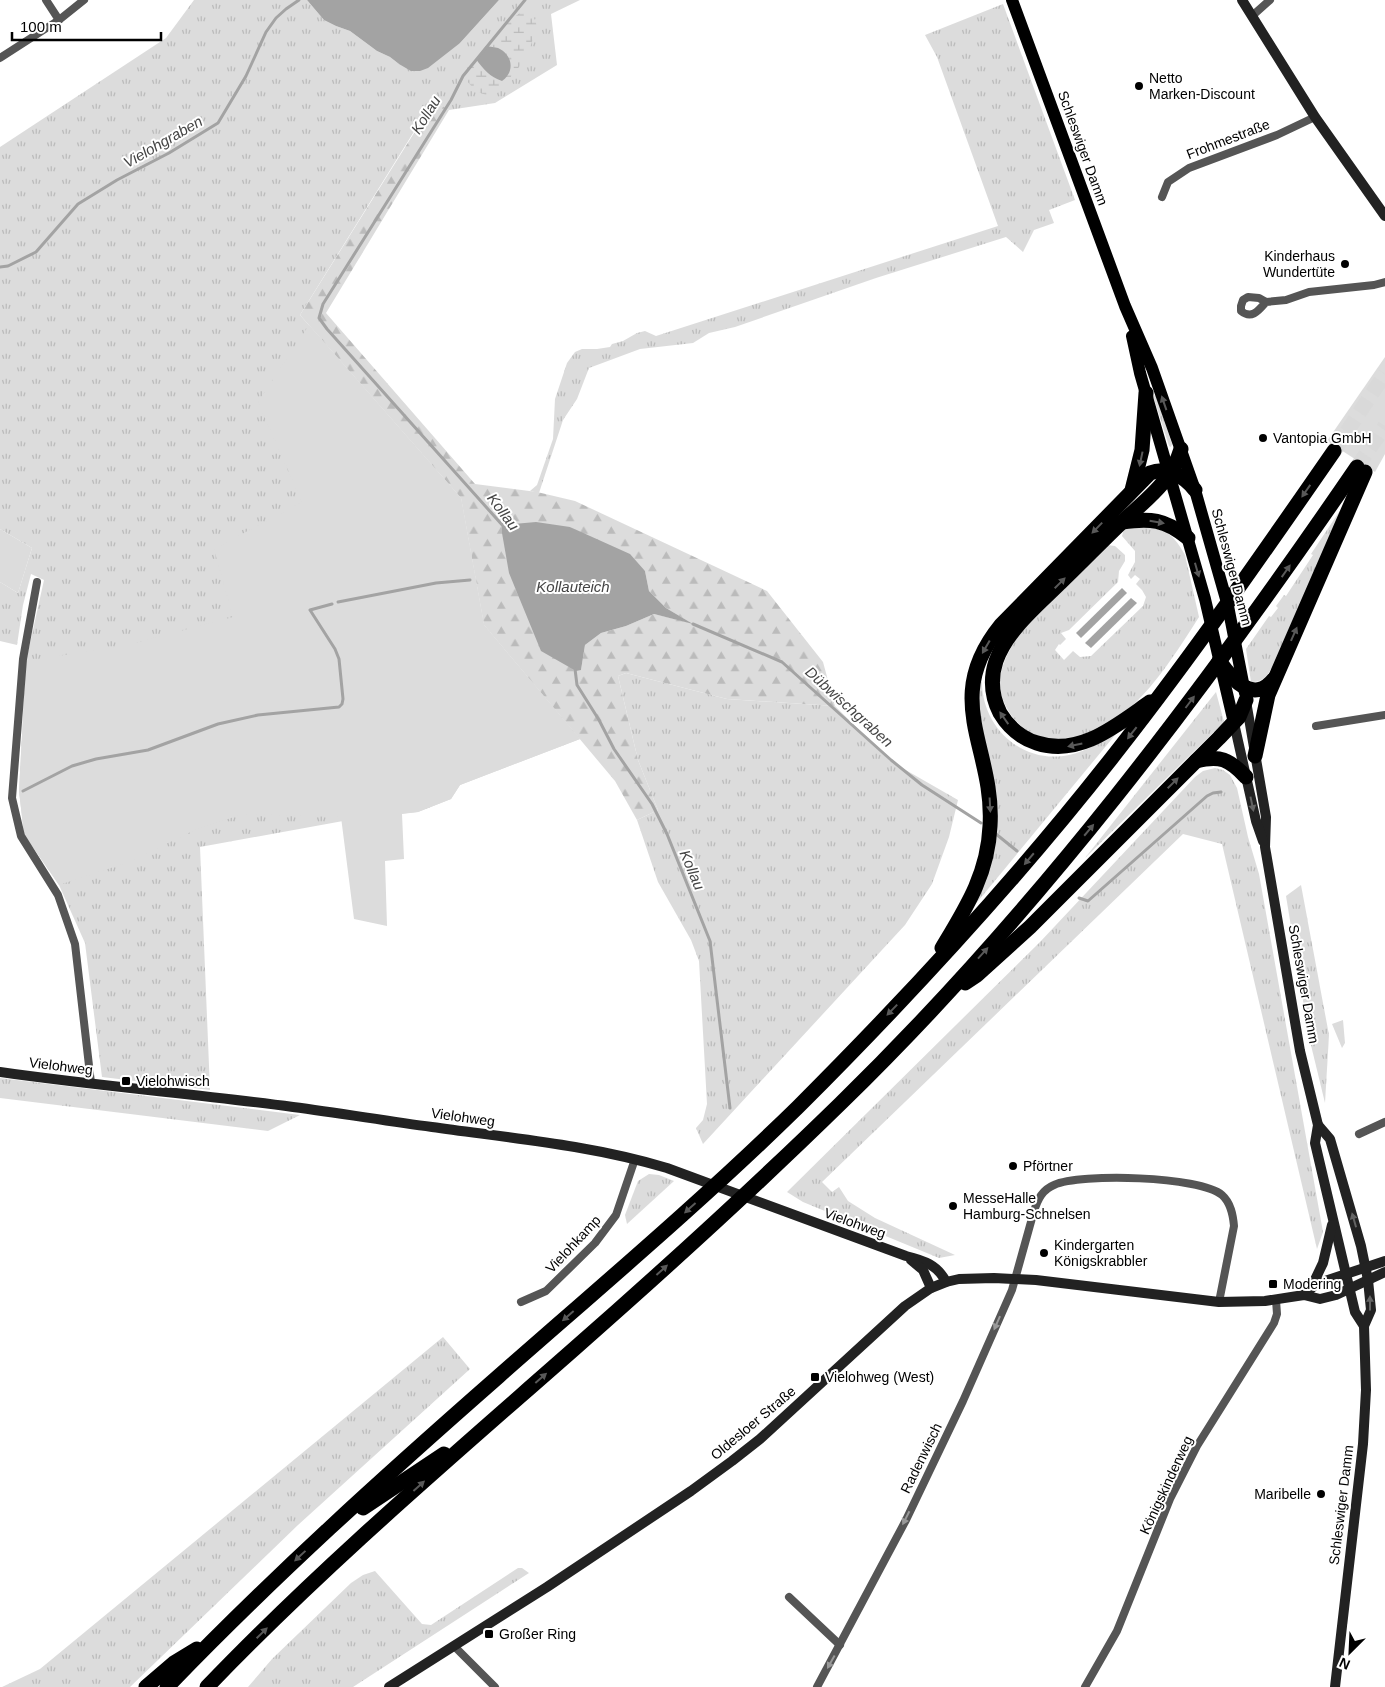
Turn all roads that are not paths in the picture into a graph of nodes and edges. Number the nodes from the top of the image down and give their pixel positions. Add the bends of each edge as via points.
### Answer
1 (46, 0) edge
2 (84, 0) edge
3 (1012, 0) edge
4 (1242, 0) edge
5 (1270, 0) edge
6 (1252, 16) junction
7 (59, 20) junction
8 (0, 58) edge
9 (1316, 116) junction
10 (1162, 197) dead end
11 (1385, 216) edge
12 (1385, 282) edge
13 (1266, 302) dead end
14 (1125, 306) junction
15 (1146, 393) junction
16 (1181, 449) junction
17 (1334, 452) tunnel mouth
18 (1170, 472) junction
19 (1195, 490) junction
20 (1131, 493) junction
21 (1122, 522) junction
22 (1188, 538) junction
23 (37, 582) dead end
24 (1219, 661) joint
25 (1274, 678) junction
26 (1238, 686) junction
27 (1162, 694) junction
28 (1385, 715) edge
29 (1234, 723) junction
30 (1316, 726) dead end
31 (1255, 756) junction
32 (1196, 761) junction
33 (1246, 777) junction
34 (1266, 847) junction
35 (926, 975) junction
36 (939, 1002) junction
37 (0, 1072) edge
38 (91, 1083) junction
39 (1385, 1122) edge
40 (1318, 1125) junction
41 (1359, 1134) dead end
42 (635, 1159) junction
43 (1333, 1221) junction
44 (906, 1256) junction
45 (1385, 1261) edge
46 (1366, 1267) junction
47 (1385, 1272) edge
48 (1346, 1274) junction
49 (1016, 1278) junction
50 (1368, 1280) junction
51 (946, 1282) junction
52 (931, 1288) junction
53 (1349, 1289) junction
54 (1307, 1293) junction
55 (1276, 1300) junction
56 (521, 1302) dead end
57 (1219, 1302) junction
58 (1364, 1326) junction
59 (469, 1403) junction
60 (490, 1422) junction
61 (406, 1479) junction
62 (323, 1534) junction
63 (343, 1555) junction
64 (789, 1598) dead end
65 (214, 1640) junction
66 (840, 1645) junction
67 (454, 1646) junction
68 (146, 1687) edge
69 (167, 1687) edge
70 (207, 1687) edge
71 (389, 1687) edge
72 (495, 1687) edge
73 (817, 1687) edge
74 (1085, 1687) edge
75 (1335, 1687) edge

1 - 7 street
2 - 7 street
3 - 14 main road, Schleswiger Damm
4 - 6 main road
5 - 6 street
6 - 9 main road
7 - 8 street
9 - 10 street, Frohmestraße via 1277,135 1189,168 1168,182
9 - 11 main road
12 - 13 street via 1309,292 1292,299
14 - 15 main road, Schleswiger Damm
16 -> 14 main road, Schleswiger Damm via 1152,368
15 - 18 main road, Schleswiger Damm
15 -> 20 highway via 1142,450
16 - 18 highway
16 - 19 main road, Schleswiger Damm
17 -> 27 highway
18 - 19 highway via 1187,480
18 - 20 highway via 1150,473
18 - 21 highway via 1157,490
18 - 22 main road, Schleswiger Damm
19 - 26 main road, Schleswiger Damm via 1220,577
20 -> 35 highway via 1001,625 984,650 974,679 972,709 990,798 988,845 982,874 973,894
21 -> 22 highway via 1153,520 1167,523
27 -> 21 highway via 1103,734 1075,746 1059,747 1043,745 1021,736 1004,719 993,696 992,677 1008,638
22 -> 24 main road, Schleswiger Damm
23 - 38 street via 23,659 12,798 21,836 58,895 75,944
24 - 26 highway
25 - 26 highway via 1263,688
25 - 31 highway
25 - 36 highway via 1361,470 1126,784 1023,909
26 - 29 main road, Schleswiger Damm
26 - 29 highway via 1242,713
26 - 31 main road, Schleswiger Damm
27 -> 35 highway via 1036,851
28 - 30 street
29 - 32 highway
29 - 33 main road, Schleswiger Damm
31 - 34 main road, Schleswiger Damm via 1266,817
32 - 33 highway via 1224,760
36 -> 32 highway via 977,975 1030,927
33 -> 34 main road, Schleswiger Damm
34 - 40 main road, Schleswiger Damm via 1300,1051
35 -> 59 highway via 806,1098 705,1194
60 -> 36 highway via 754,1186
37 - 38 main road, Vielohweg
38 - 42 main road, Vielohweg via 294,1107
39 - 41 street
40 - 43 main road, Schleswiger Damm via 1315,1143
46 -> 40 main road, Schleswiger Damm via 1330,1139
42 - 44 main road, Vielohweg
42 - 56 street, Vielohkamp via 616,1215 595,1243 546,1291
43 - 48 main road, Schleswiger Damm
43 - 54 main road via 1323,1263
44 - 51 main road, Vielohweg via 935,1267
44 - 52 main road, Vielohweg via 920,1267
45 - 46 main road, Oldesloer Straße
46 - 48 main road, Oldesloer Straße
46 - 50 main road, Schleswiger Damm
47 - 50 main road, Oldesloer Straße
48 - 53 main road, Schleswiger Damm
48 - 54 main road, Oldesloer Straße via 1316,1284
49 - 51 main road, Oldesloer Straße
49 - 57 main road, Oldesloer Straße
49 - 57 street via 1037,1201 1049,1187 1074,1180 1168,1180 1213,1190 1224,1196 1229,1204 1234,1226
49 -> 66 street, Radenwisch via 963,1401
50 - 53 main road, Oldesloer Straße
58 -> 50 main road, Schleswiger Damm via 1371,1310
51 - 52 main road, Oldesloer Straße
52 - 67 main road, Oldesloer Straße via 903,1308 732,1461
53 - 54 main road, Oldesloer Straße via 1320,1299
53 - 58 main road, Schleswiger Damm via 1354,1312
54 - 55 main road, Oldesloer Straße
55 - 57 main road, Oldesloer Straße
55 - 74 street, Königskinderweg via 1274,1323 1197,1446 1170,1499 1117,1631
58 - 75 main road, Schleswiger Damm via 1366,1390 1363,1444
59 - 61 highway
59 - 62 highway
60 - 61 highway
63 -> 60 highway
61 - 62 highway
61 - 63 highway
62 -> 65 highway
70 -> 63 highway
64 - 66 street
65 - 68 highway via 174,1662
65 - 69 highway
66 -> 73 street, Radenwisch
67 - 71 main road, Oldesloer Straße
67 - 72 street

